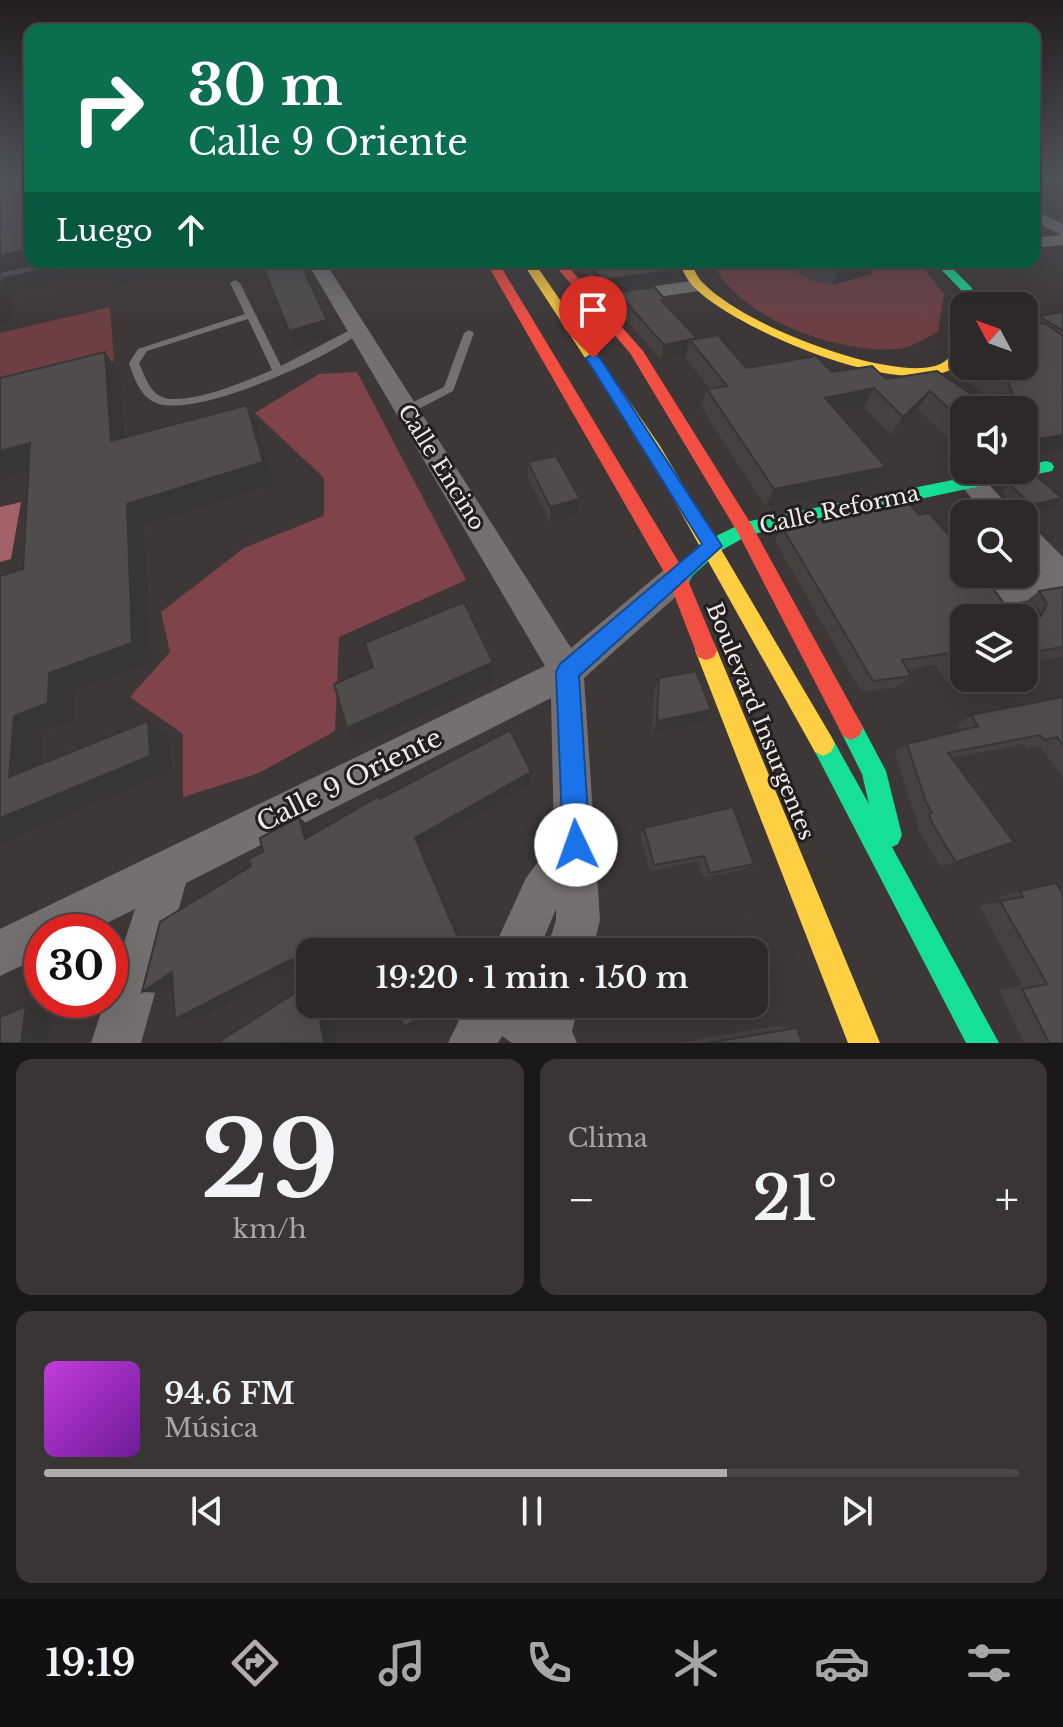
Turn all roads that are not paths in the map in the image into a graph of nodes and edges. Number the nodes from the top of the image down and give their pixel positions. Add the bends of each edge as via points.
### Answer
1 (1063, 240) edge
2 (1040, 242) edge
3 (320, 268) edge
4 (496, 268) edge
5 (532, 268) edge
6 (563, 268) edge
7 (688, 268) edge
8 (946, 268) edge
9 (235, 283) dead end
10 (698, 286) junction
11 (968, 292) edge
12 (593, 301) junction
13 (251, 315) junction
14 (358, 330) junction
15 (469, 333) dead end
16 (278, 372) junction
17 (950, 378) edge
18 (407, 410) junction
19 (1038, 458) edge
20 (1057, 472) edge
21 (961, 484) edge
22 (973, 484) edge
23 (988, 500) edge
24 (745, 529) junction
25 (713, 546) junction
26 (1038, 551) edge
27 (677, 577) junction
28 (1063, 578) edge
29 (1000, 604) edge
30 (567, 672) junction
31 (576, 845) junction
32 (169, 869) junction
33 (903, 896) junction
34 (521, 938) edge
35 (573, 938) edge
36 (0, 953) edge
37 (485, 1018) edge
38 (524, 1018) edge
39 (549, 1032) edge
40 (116, 1043) edge
41 (473, 1043) edge
42 (864, 1043) edge
43 (983, 1043) edge

1 - 2 street
3 - 14 street, Calle Encino
4 - 27 street, Boulevard Insurgentes
5 - 25 street, Boulevard Insurgentes
6 - 12 street, Boulevard Insurgentes
7 - 10 street
8 - 11 street
9 - 13 lane
10 - 12 street
10 - 17 street via 749,323 793,342 844,358
12 - 24 street, Boulevard Insurgentes via 636,351
13 - 16 lane
13 - 16 lane via 143,349 134,363 146,390 162,401 192,401
14 - 16 lane
14 - 18 street, Calle Encino
15 - 18 lane via 449,389
18 - 30 street, Calle Encino
19 - 20 street
21 - 24 street, Calle Reforma
22 - 23 street
24 - 25 street, Calle Reforma
24 - 33 street, Boulevard Insurgentes via 874,771
25 - 27 street, Calle Reforma
25 - 33 street, Boulevard Insurgentes
26 - 28 street
27 - 30 street, Calle 9 Oriente
27 - 42 street, Boulevard Insurgentes
28 - 29 street via 991,594
30 - 31 street
30 - 32 street, Calle 9 Oriente
31 - 34 street via 541,893
31 - 35 street via 578,920
32 - 36 street, Calle 9 Oriente
32 - 40 street
33 - 43 street, Boulevard Insurgentes
37 - 41 street
38 - 39 street

